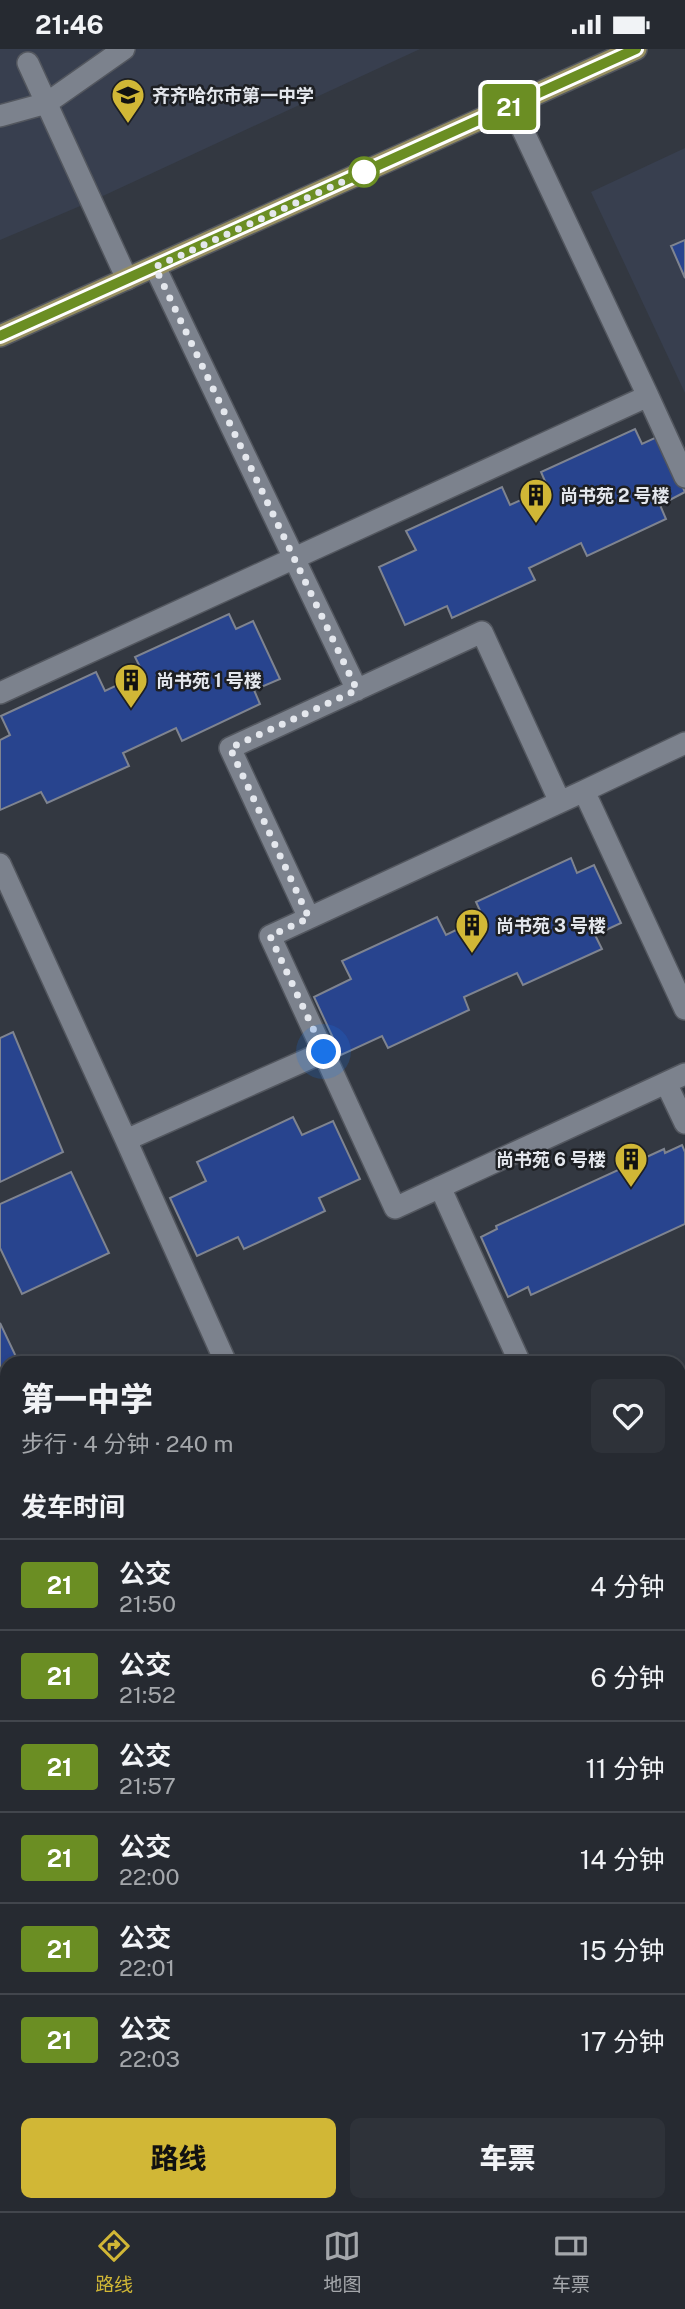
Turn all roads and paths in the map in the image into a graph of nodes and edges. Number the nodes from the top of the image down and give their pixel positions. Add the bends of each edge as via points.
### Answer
1 (124, 49) edge
2 (636, 49) edge
3 (28, 63) dead end
4 (47, 103) junction
5 (511, 105) junction
6 (0, 116) edge
7 (155, 267) junction
8 (127, 279) junction
9 (0, 336) edge
10 (648, 396) junction
11 (685, 477) edge
12 (294, 558) junction
13 (357, 690) junction
14 (0, 694) edge
15 (685, 743) edge
16 (584, 791) junction
17 (561, 802) junction
18 (0, 864) edge
19 (309, 918) junction
20 (683, 999) edge
21 (324, 1052) junction
22 (676, 1078) edge
23 (685, 1123) edge
24 (126, 1140) junction
25 (440, 1187) junction
26 (223, 1356) edge
27 (517, 1356) edge

1 - 4 street
2 - 5 main road
3 - 4 street
4 - 6 street
4 - 8 street
5 - 7 main road
5 - 10 street
7 - 8 main road
7 - 12 street
8 - 9 main road
10 - 11 street
10 - 12 street
12 - 13 street
12 - 14 street
13 - 17 street via 482,632
13 - 19 street via 230,748
15 - 16 street
16 - 17 street
16 - 20 street
17 - 19 street
18 - 24 street
19 - 21 street via 270,936
21 - 24 street
21 - 25 street via 395,1208
22 - 23 street
22 - 25 street
24 - 26 street
25 - 27 street

